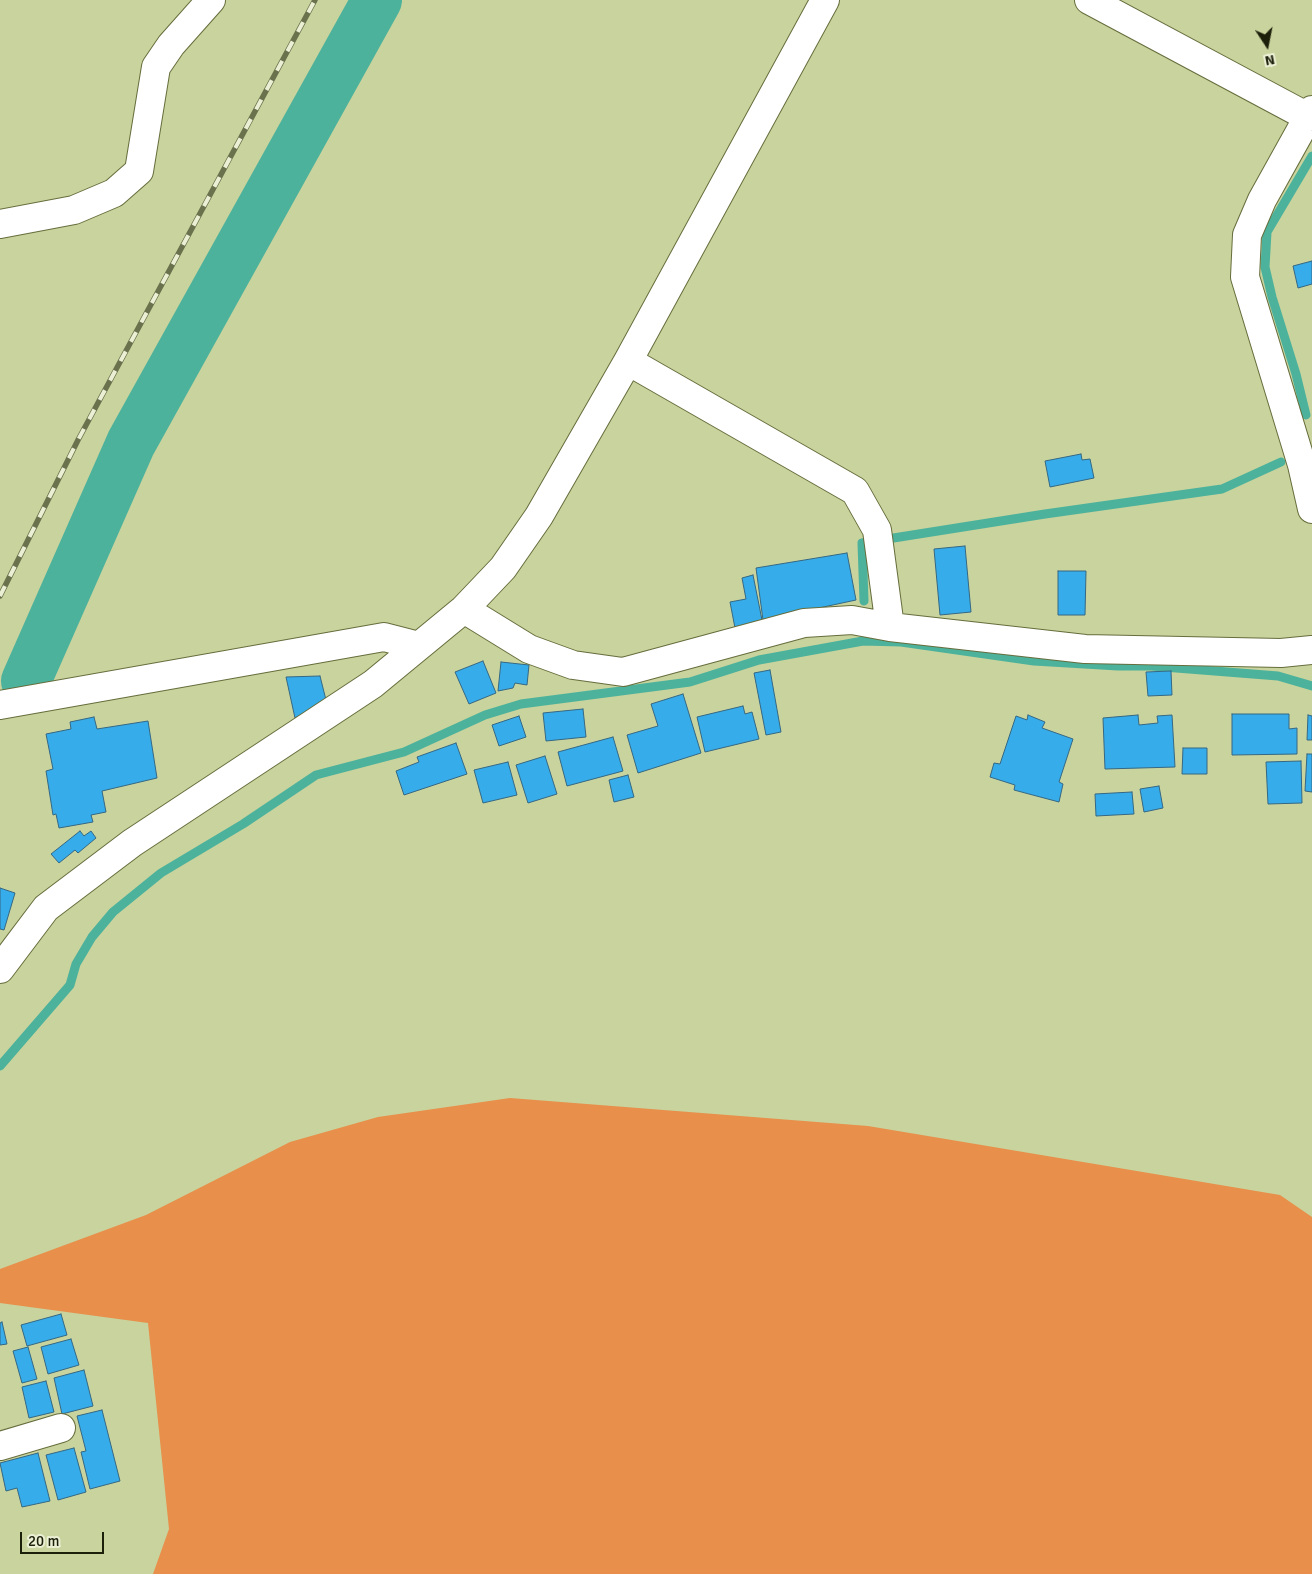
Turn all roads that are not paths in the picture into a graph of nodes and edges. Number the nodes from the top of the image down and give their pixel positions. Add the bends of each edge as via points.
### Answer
1 (211, 0) edge
2 (825, 0) edge
3 (1089, 0) edge
4 (1310, 113) edge
5 (0, 224) edge
6 (628, 361) junction
7 (1312, 508) edge
8 (464, 608) junction
9 (890, 627) junction
10 (419, 646) junction
11 (1312, 650) edge
12 (0, 706) edge
13 (0, 969) edge
14 (61, 1428) dead end
15 (0, 1446) edge

1 - 5 street via 156,67 139,171 114,194 74,210
2 - 6 street
3 - 4 street
4 - 7 street via 1246,235 1245,277
6 - 8 street via 539,516 503,568
6 - 9 street via 855,491 879,537
8 - 9 street via 529,649 573,665 623,672 804,623 852,620
8 - 10 street
9 - 11 street via 1085,649
10 - 12 street via 384,637
10 - 13 street via 373,684 132,843 46,908
14 - 15 street

